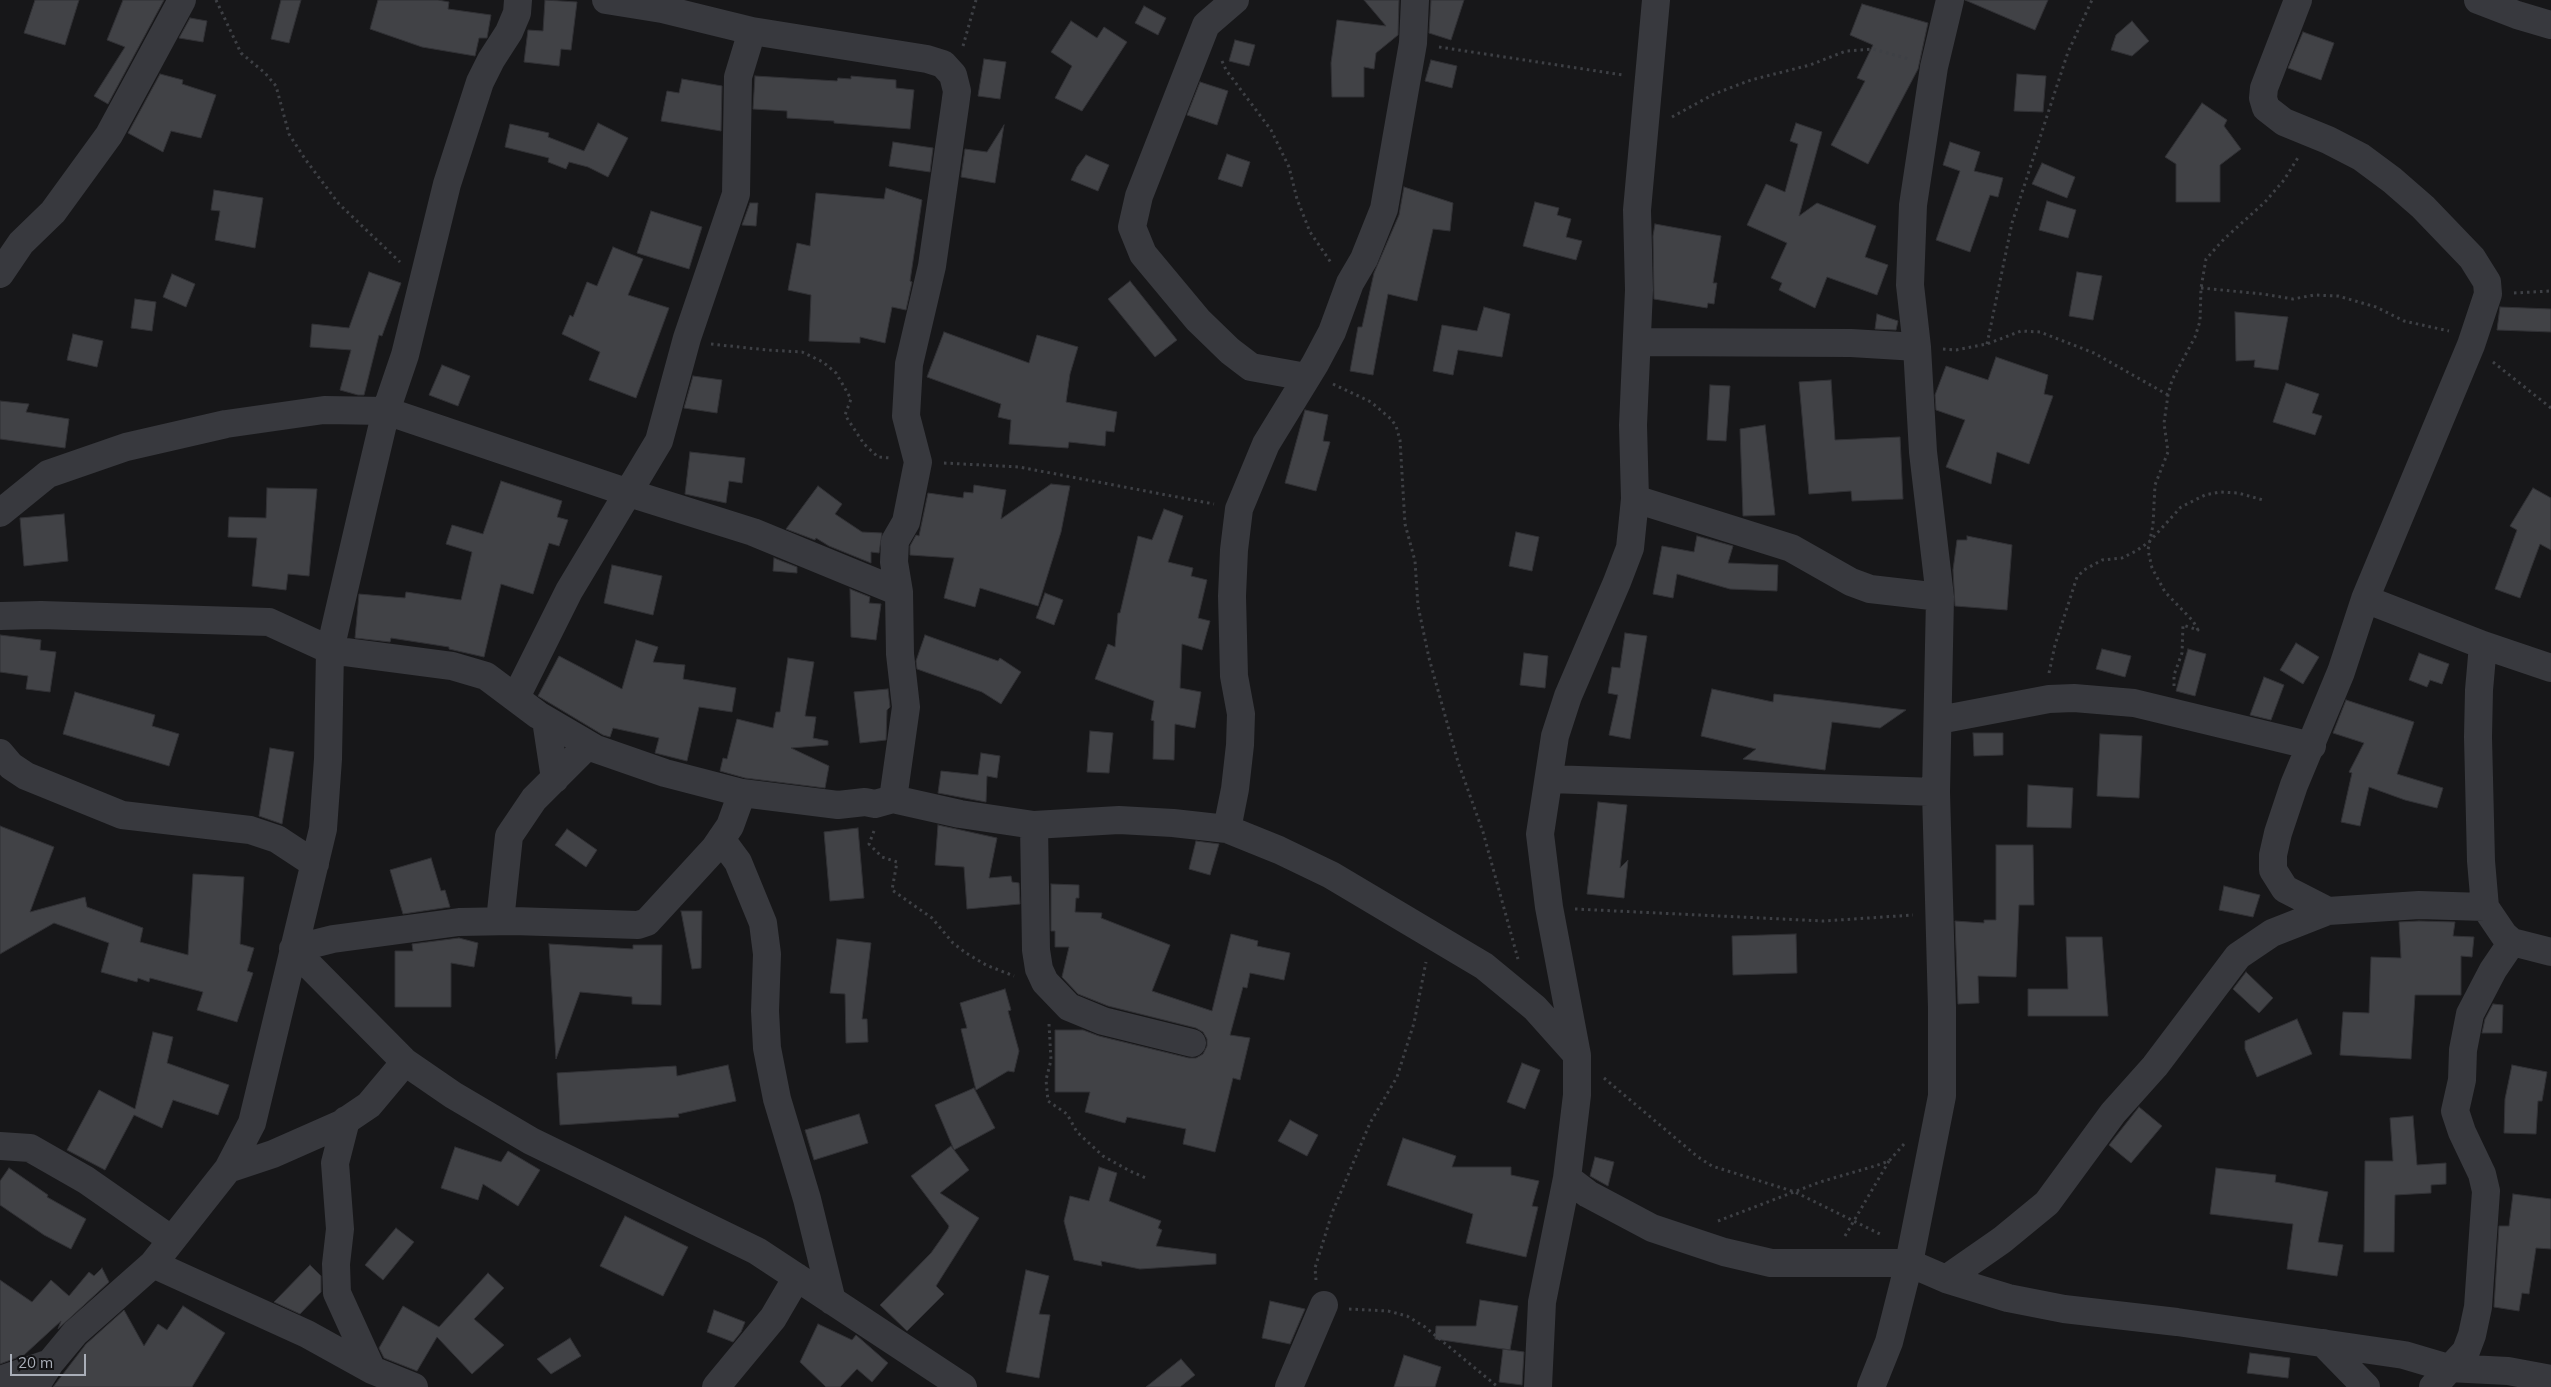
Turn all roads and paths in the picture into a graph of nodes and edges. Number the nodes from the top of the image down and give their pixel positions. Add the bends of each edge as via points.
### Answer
1 (182, 0) edge
2 (216, 0) edge
3 (518, 0) edge
4 (606, 0) edge
5 (976, 0) edge
6 (1235, 0) edge
7 (1414, 0) edge
8 (1656, 0) edge
9 (1950, 0) edge
10 (2092, 0) edge
11 (2298, 0) edge
12 (2478, 0) edge
13 (1206, 25) junction
14 (2551, 25) edge
15 (752, 31) junction
16 (1413, 43) junction
17 (1934, 67) junction
18 (953, 75) junction
19 (1649, 79) junction
20 (1670, 118) dead end
21 (2310, 132) junction
22 (0, 274) edge
23 (422, 282) junction
24 (1350, 283) junction
25 (2200, 288) junction
26 (2551, 291) edge
27 (2488, 294) junction
28 (686, 338) junction
29 (2472, 341) junction
30 (1638, 342) junction
31 (1987, 344) junction
32 (1917, 347) junction
33 (1306, 377) junction
34 (2168, 395) junction
35 (2551, 408) edge
36 (386, 411) junction
37 (918, 462) junction
38 (629, 493) junction
39 (1634, 499) junction
40 (2263, 500) dead end
41 (1239, 509) junction
42 (0, 513) edge
43 (2149, 542) junction
44 (899, 592) junction
45 (1940, 597) junction
46 (2365, 600) junction
47 (0, 616) edge
48 (2483, 646) junction
49 (330, 650) junction
50 (2551, 668) edge
51 (516, 697) junction
52 (2049, 699) junction
53 (2180, 713) junction
54 (546, 720) junction
55 (1939, 720) junction
56 (588, 744) junction
57 (2312, 746) junction
58 (0, 753) edge
59 (554, 779) junction
60 (1549, 779) junction
61 (1936, 792) junction
62 (742, 793) junction
63 (893, 799) junction
64 (865, 802) junction
65 (1034, 825) junction
66 (1227, 829) junction
67 (721, 839) junction
68 (315, 864) junction
69 (1549, 907) junction
70 (2485, 907) junction
71 (2328, 911) junction
72 (1939, 913) junction
73 (500, 921) junction
74 (1429, 936) junction
75 (2512, 942) junction
76 (293, 950) junction
77 (2551, 952) edge
78 (1519, 963) dead end
79 (1022, 978) dead end
80 (1048, 1022) dead end
81 (1192, 1043) dead end
82 (1577, 1056) junction
83 (405, 1062) junction
84 (346, 1120) junction
85 (1906, 1142) dead end
86 (0, 1146) edge
87 (1889, 1161) junction
88 (228, 1169) junction
89 (1567, 1178) junction
90 (1148, 1179) dead end
91 (1795, 1192) junction
92 (1854, 1221) junction
93 (1715, 1222) dead end
94 (172, 1240) junction
95 (1830, 1263) junction
96 (1909, 1263) junction
97 (153, 1264) junction
98 (796, 1277) junction
99 (1946, 1279) junction
100 (832, 1301) junction
101 (1324, 1305) junction
102 (2323, 1343) junction
103 (50, 1363) junction
104 (372, 1370) junction
105 (2441, 1378) edge
106 (2551, 1379) edge
107 (0, 1380) edge
108 (35, 1387) edge
109 (414, 1387) edge
110 (716, 1387) edge
111 (963, 1387) edge
112 (1289, 1387) edge
113 (1498, 1387) edge
114 (1538, 1387) edge
115 (1871, 1387) edge
116 (2366, 1387) edge

1 - 22 street via 109,135 54,212 22,243
2 - 23 path via 241,52 276,86 289,134 305,159 338,204
3 - 23 street via 509,32 477,90 447,184
4 - 15 street via 662,9
5 - 18 path
6 - 13 street
7 - 16 street
8 - 19 street
9 - 17 street
10 - 31 path via 2068,52 2012,223
11 - 21 street via 2263,98 2271,114
12 - 14 street
13 - 24 path via 1226,70 1271,130 1288,167 1296,199 1310,232
13 - 33 street via 1139,196 1132,227 1143,254 1198,320 1230,351 1251,367
15 - 18 street via 927,59 943,64
15 - 28 street via 738,77 736,194
16 - 19 path
16 - 24 street via 1384,209 1364,259
17 - 20 path via 1872,49 1846,51 1714,94
17 - 32 street via 1913,206 1910,285
18 - 37 street via 957,91 932,266 909,364 906,416
19 - 30 street via 1638,210
21 - 25 path via 2284,180 2210,253
21 - 27 street via 2362,157 2423,206 2482,273
23 - 36 street via 405,355
24 - 33 street via 1332,332
25 - 29 path via 2293,299 2314,295 2338,296 2376,307 2404,322 2423,324
25 - 34 path via 2200,321
26 - 27 path
27 - 29 street
28 - 37 path via 729,346 802,352 823,362 836,373 851,399 845,415 864,444 878,457 915,465
28 - 38 street via 659,442
29 - 35 path
29 - 46 street
30 - 32 street via 1851,343
30 - 39 street via 1633,425
31 - 32 path via 1956,350
31 - 34 path via 2021,331 2040,332 2094,353
32 - 45 street via 1923,452
33 - 41 street via 1266,444
33 - 78 path via 1333,384 1371,402 1396,426 1400,440 1405,524 1415,561 1418,606 1429,658 1458,762 1483,832
34 - 43 path via 2164,423 2168,452 2155,484
36 - 38 street
36 - 42 street via 324,410 226,424 126,448 48,474
36 - 49 street
37 - 41 path via 1019,467
37 - 44 street via 906,522 895,541 894,562
38 - 44 street via 753,532
38 - 51 street via 569,591
39 - 45 street via 1791,548 1851,582 1870,589
39 - 60 street via 1630,548 1568,696 1555,736
40 - 43 path via 2238,493 2204,495 2181,507
41 - 66 street via 1232,596 1234,676 1241,714 1235,789
43 - 52 path via 2122,558 2091,564 2077,577 2055,645 2049,672
43 - 53 path via 2152,568 2165,592 2198,630 2183,625 2182,653 2174,675 2174,695
44 - 63 street via 900,654 906,707
45 - 55 street
46 - 48 street
46 - 57 street
47 - 49 street via 269,622
48 - 50 street
48 - 70 street via 2478,690 2478,736
49 - 51 street via 452,666 486,676
49 - 68 street via 328,759 323,829
51 - 54 street
52 - 53 street via 2134,703
52 - 55 street
53 - 57 street
54 - 56 street
54 - 59 street
55 - 61 street
56 - 59 street
56 - 62 street via 665,773
57 - 71 street via 2294,785 2278,833 2273,870 2285,889
58 - 68 street via 10,766 26,776 122,815 250,830 277,839
59 - 73 street via 534,799 509,836
60 - 61 street
60 - 69 street via 1540,834
61 - 72 street
62 - 64 street via 838,805
62 - 67 street via 730,826
63 - 64 street via 875,804
63 - 65 street via 960,814
64 - 79 path via 864,820 875,832 869,844 882,857 897,862 892,890 932,918 966,953 986,965
65 - 66 street via 1119,820
65 - 81 street via 1036,950 1045,982 1069,1007 1103,1021
66 - 74 street via 1331,875
67 - 73 street via 647,922 638,925
67 - 100 street via 738,862 763,923 767,954 767,1048 777,1099
68 - 76 street
69 - 72 path via 1824,921
69 - 82 street
70 - 71 street via 2419,905
70 - 75 street
71 - 99 street via 2272,933 2238,956 2047,1204
72 - 96 street via 1942,1096
73 - 76 street via 407,928 333,939
74 - 82 street via 1484,966 1509,986 1535,1008
74 - 101 path via 1414,1023 1396,1077 1370,1123 1332,1213 1318,1261 1316,1288 1325,1300
75 - 77 street
75 - 105 street via 2481,992 2470,1014 2466,1032 2456,1110 2462,1132 2482,1174 2486,1219 2478,1307 2472,1335 2466,1351
76 - 83 street
76 - 88 street via 252,1123
80 - 90 path via 1051,1060 1046,1080 1048,1101 1067,1114 1077,1132 1103,1156
82 - 89 street
82 - 91 path via 1712,1166
83 - 84 street via 369,1104
83 - 98 street via 531,1141 757,1251
84 - 88 street via 281,1151
84 - 104 street via 335,1163 340,1229 337,1293
85 - 87 path
86 - 94 street via 30,1148 86,1180
87 - 91 path
87 - 92 path
88 - 94 street
89 - 95 street via 1588,1194 1652,1228 1724,1252 1771,1263
89 - 114 street via 1542,1302
91 - 92 path
91 - 93 path
92 - 95 path
94 - 97 street
95 - 96 street
96 - 99 street
96 - 115 street via 1889,1342
97 - 103 street via 75,1333
97 - 104 street via 306,1334
98 - 100 street
98 - 110 street via 773,1318
99 - 102 street via 2008,1298 2064,1309
100 - 111 street
101 - 112 street
101 - 113 path via 1407,1316
102 - 105 street via 2404,1355
102 - 116 street
103 - 107 street
103 - 108 street
104 - 109 street
105 - 106 street via 2508,1371

